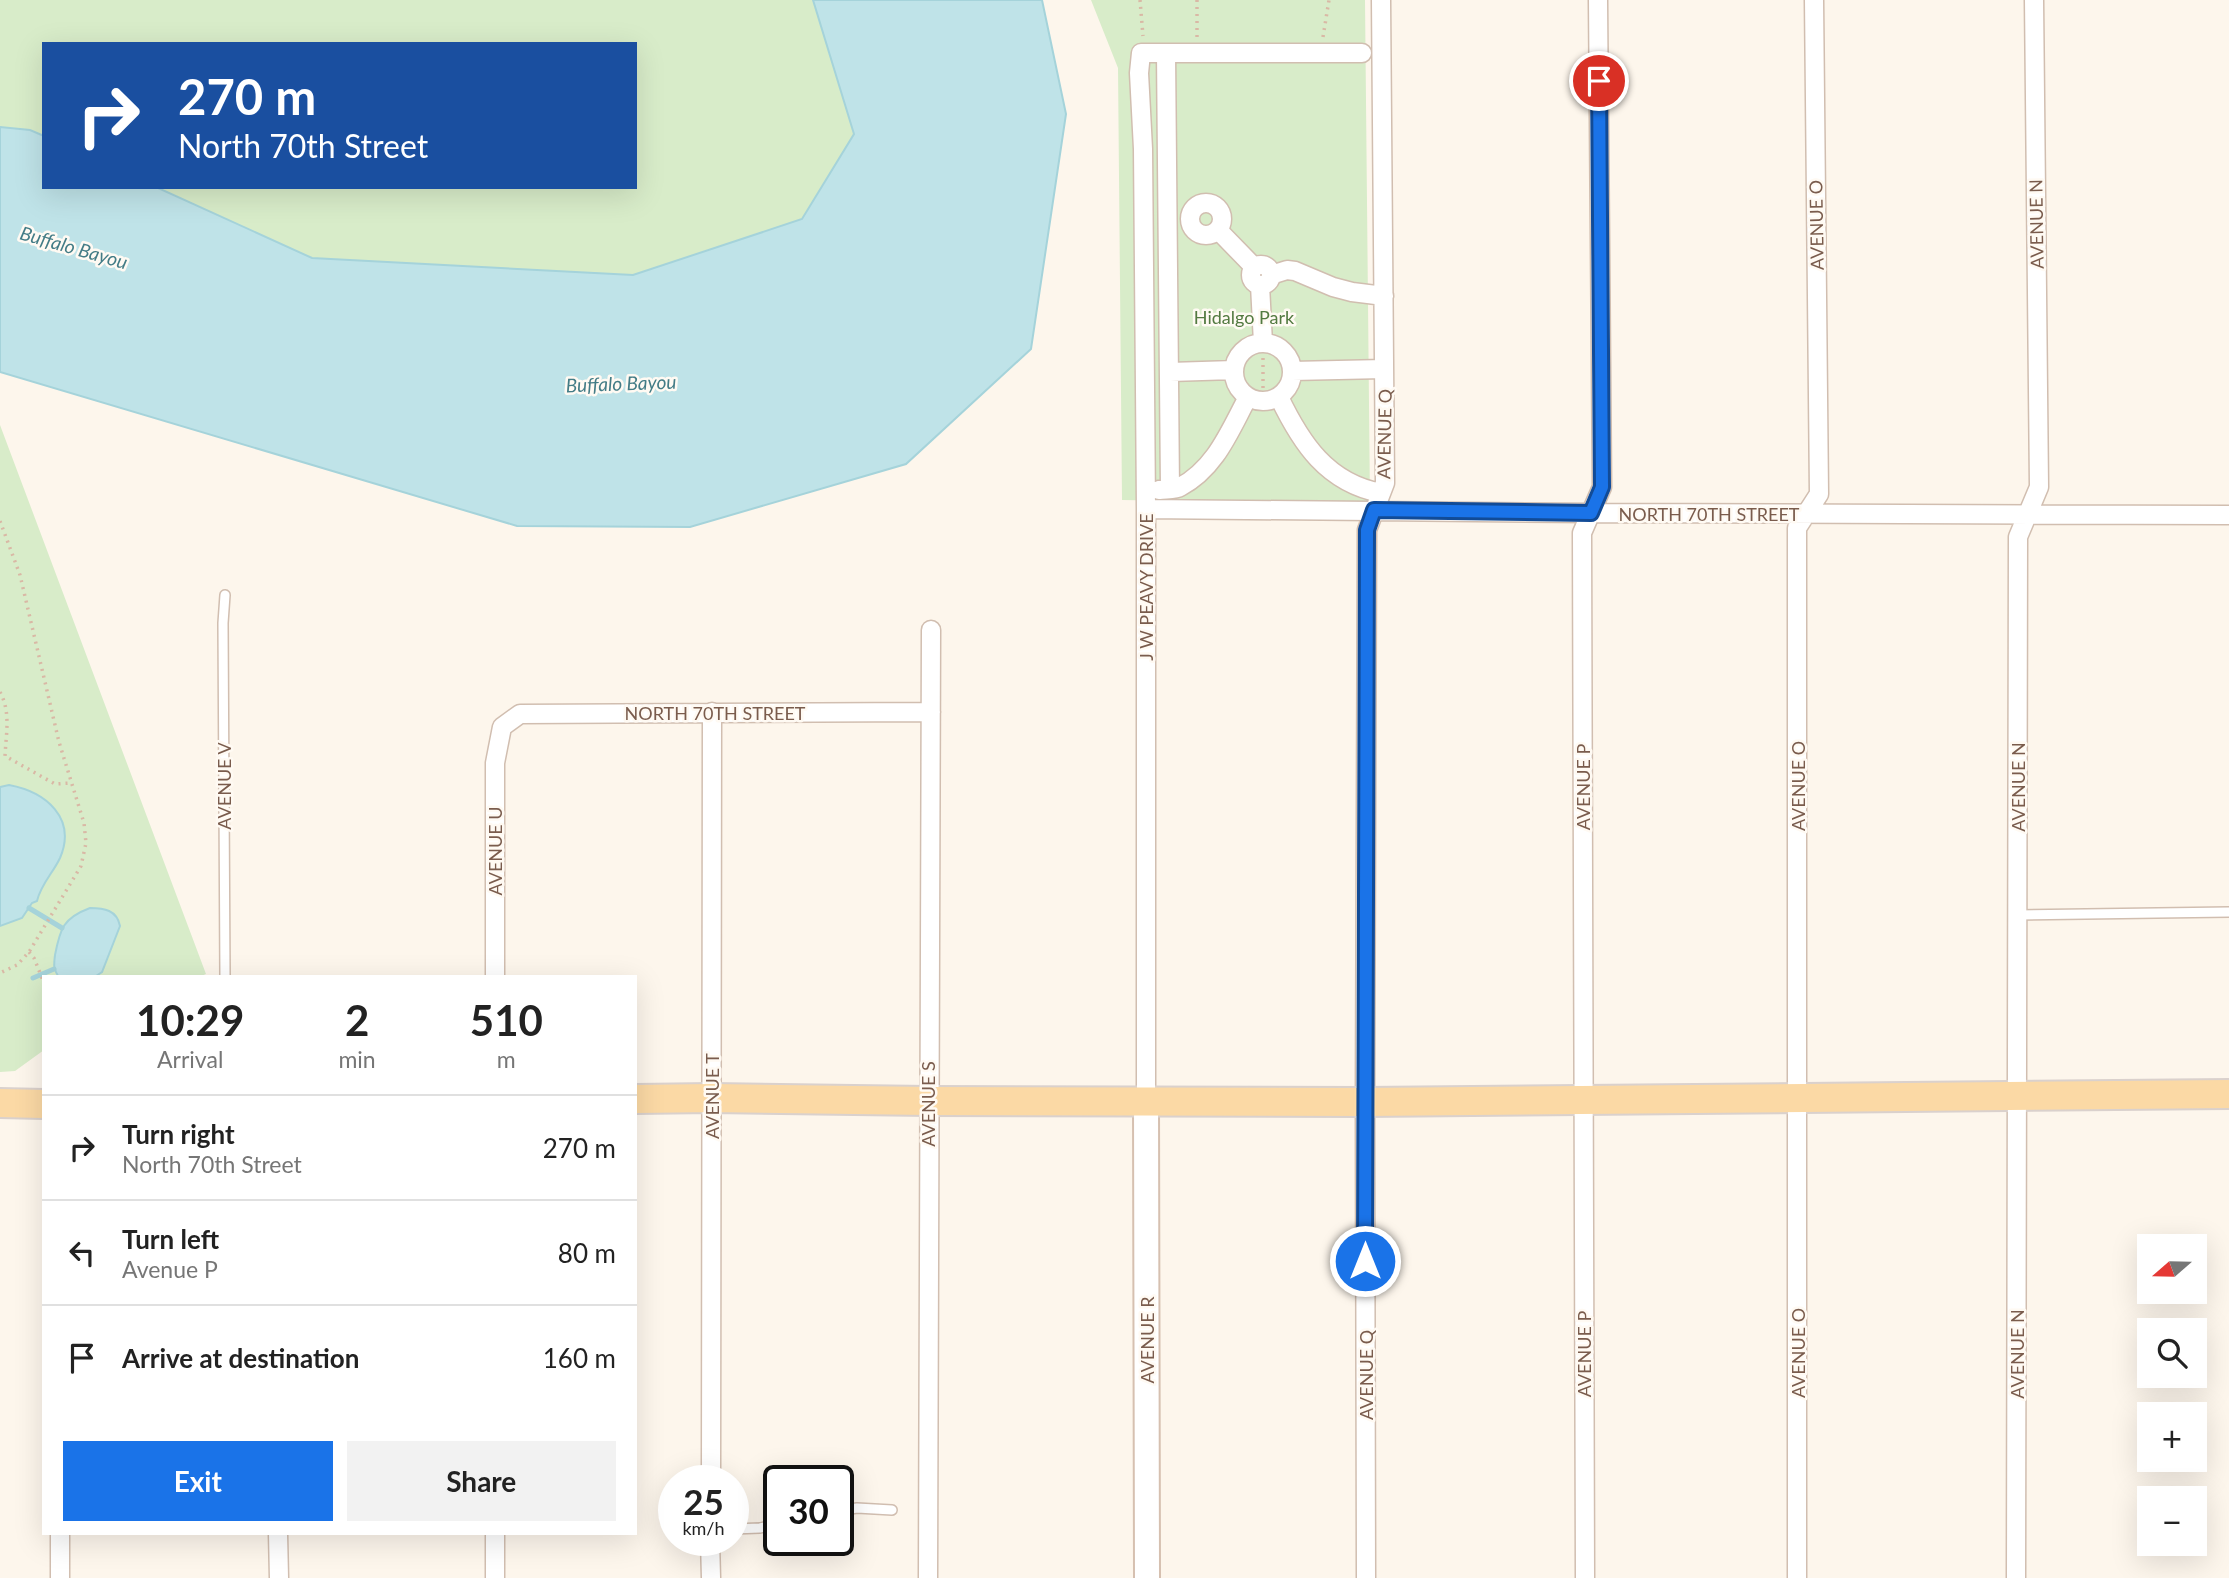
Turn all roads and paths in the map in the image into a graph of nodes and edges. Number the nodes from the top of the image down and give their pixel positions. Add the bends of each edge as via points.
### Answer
1 (1140, 0) edge
2 (1197, 0) edge
3 (1329, 0) edge
4 (1381, 0) edge
5 (1598, 0) edge
6 (1814, 0) edge
7 (2034, 0) edge
8 (1142, 53) junction
9 (1167, 53) junction
10 (1196, 53) junction
11 (1320, 53) junction
12 (1362, 53) dead end
13 (1218, 230) dead end
14 (1266, 280) junction
15 (1384, 296) junction
16 (1263, 343) junction
17 (1384, 369) junction
18 (1234, 370) junction
19 (1292, 371) junction
20 (1170, 372) junction
21 (1264, 398) junction
22 (1170, 489) junction
23 (1146, 490) junction
24 (1381, 493) junction
25 (1146, 509) junction
26 (1374, 510) junction
27 (1591, 513) junction
28 (2028, 513) junction
29 (1807, 514) junction
30 (2229, 515) edge
31 (0, 521) edge
32 (225, 595) dead end
33 (931, 630) dead end
34 (0, 692) edge
35 (712, 712) junction
36 (931, 712) junction
37 (502, 727) joint
38 (5, 756) junction
39 (0, 760) edge
40 (70, 783) junction
41 (2229, 912) edge
42 (2018, 915) junction
43 (29, 953) junction
44 (0, 973) edge
45 (225, 975) edge
46 (495, 975) edge
47 (42, 977) edge
48 (2229, 1094) edge
49 (2017, 1097) junction
50 (712, 1098) junction
51 (637, 1099) edge
52 (1798, 1099) junction
53 (928, 1101) junction
54 (1146, 1101) junction
55 (1583, 1101) junction
56 (1365, 1102) junction
57 (0, 1103) edge
58 (42, 1104) edge
59 (710, 1465) edge
60 (854, 1508) edge
61 (891, 1510) dead end
62 (60, 1535) edge
63 (278, 1535) edge
64 (495, 1535) edge
65 (710, 1556) edge
66 (60, 1578) edge
67 (279, 1578) edge
68 (495, 1578) edge
69 (711, 1578) edge
70 (928, 1578) edge
71 (1147, 1578) edge
72 (1366, 1578) edge
73 (1585, 1578) edge
74 (1797, 1578) edge
75 (2016, 1578) edge

1 - 8 path
2 - 10 path
3 - 11 path
4 - 15 street, AVENUE Q
5 - 27 street, AVENUE P via 1602,487
6 - 29 street, AVENUE O via 1819,494
7 - 28 street, AVENUE N via 2039,487
8 - 9 street
8 - 23 street, J W PEAVY DRIVE
9 - 10 street
9 - 20 street
10 - 11 street
11 - 12 street
13 - 14 street via 1254,267 1266,266
14 - 15 street via 1295,271 1333,287
14 - 16 street
15 - 17 street, AVENUE Q
16 - 18 street via 1241,352
16 - 19 street via 1278,346
16 - 21 path
17 - 19 street
17 - 24 street, AVENUE Q via 1385,483
18 - 20 street
18 - 21 street via 1237,386
19 - 21 street via 1286,390
20 - 22 street
21 - 22 street via 1209,464 1179,489
21 - 24 street via 1292,424 1317,460 1364,490
22 - 23 street
23 - 25 street, J W PEAVY DRIVE
24 - 26 street, AVENUE Q
25 - 26 street, NORTH 70TH STREET
25 - 54 street, J W PEAVY DRIVE
26 - 27 street, NORTH 70TH STREET
26 - 56 street, AVENUE Q via 1367,530
27 - 29 street, NORTH 70TH STREET
27 - 55 street, AVENUE P via 1582,533
28 - 29 street, NORTH 70TH STREET
28 - 30 street, NORTH 70TH STREET
28 - 42 street, AVENUE N via 2018,537
29 - 52 street, AVENUE O via 1797,528
31 - 40 path via 20,575
32 - 45 lane, AVENUE V
33 - 36 street, AVENUE S
34 - 38 path via 8,717
35 - 36 street, NORTH 70TH STREET
35 - 37 street, NORTH 70TH STREET via 520,714
35 - 50 street, AVENUE T
36 - 53 street, AVENUE S
37 - 46 street, AVENUE U via 495,762
38 - 39 path
38 - 40 path via 55,784
40 - 43 path via 86,843 81,866
41 - 42 lane
42 - 49 street, AVENUE N
43 - 44 path
43 - 47 path
48 - 49 main road
49 - 52 main road
49 - 75 street, AVENUE N
50 - 51 main road
50 - 53 main road
50 - 59 street, AVENUE T
52 - 55 main road
52 - 74 street, AVENUE O
53 - 54 main road
53 - 70 street, AVENUE S
54 - 56 main road
54 - 71 street, AVENUE R
55 - 56 main road
55 - 73 street, AVENUE P
56 - 72 street, AVENUE Q
57 - 58 main road
60 - 61 lane
62 - 66 street
63 - 67 street
64 - 68 street
65 - 69 street

